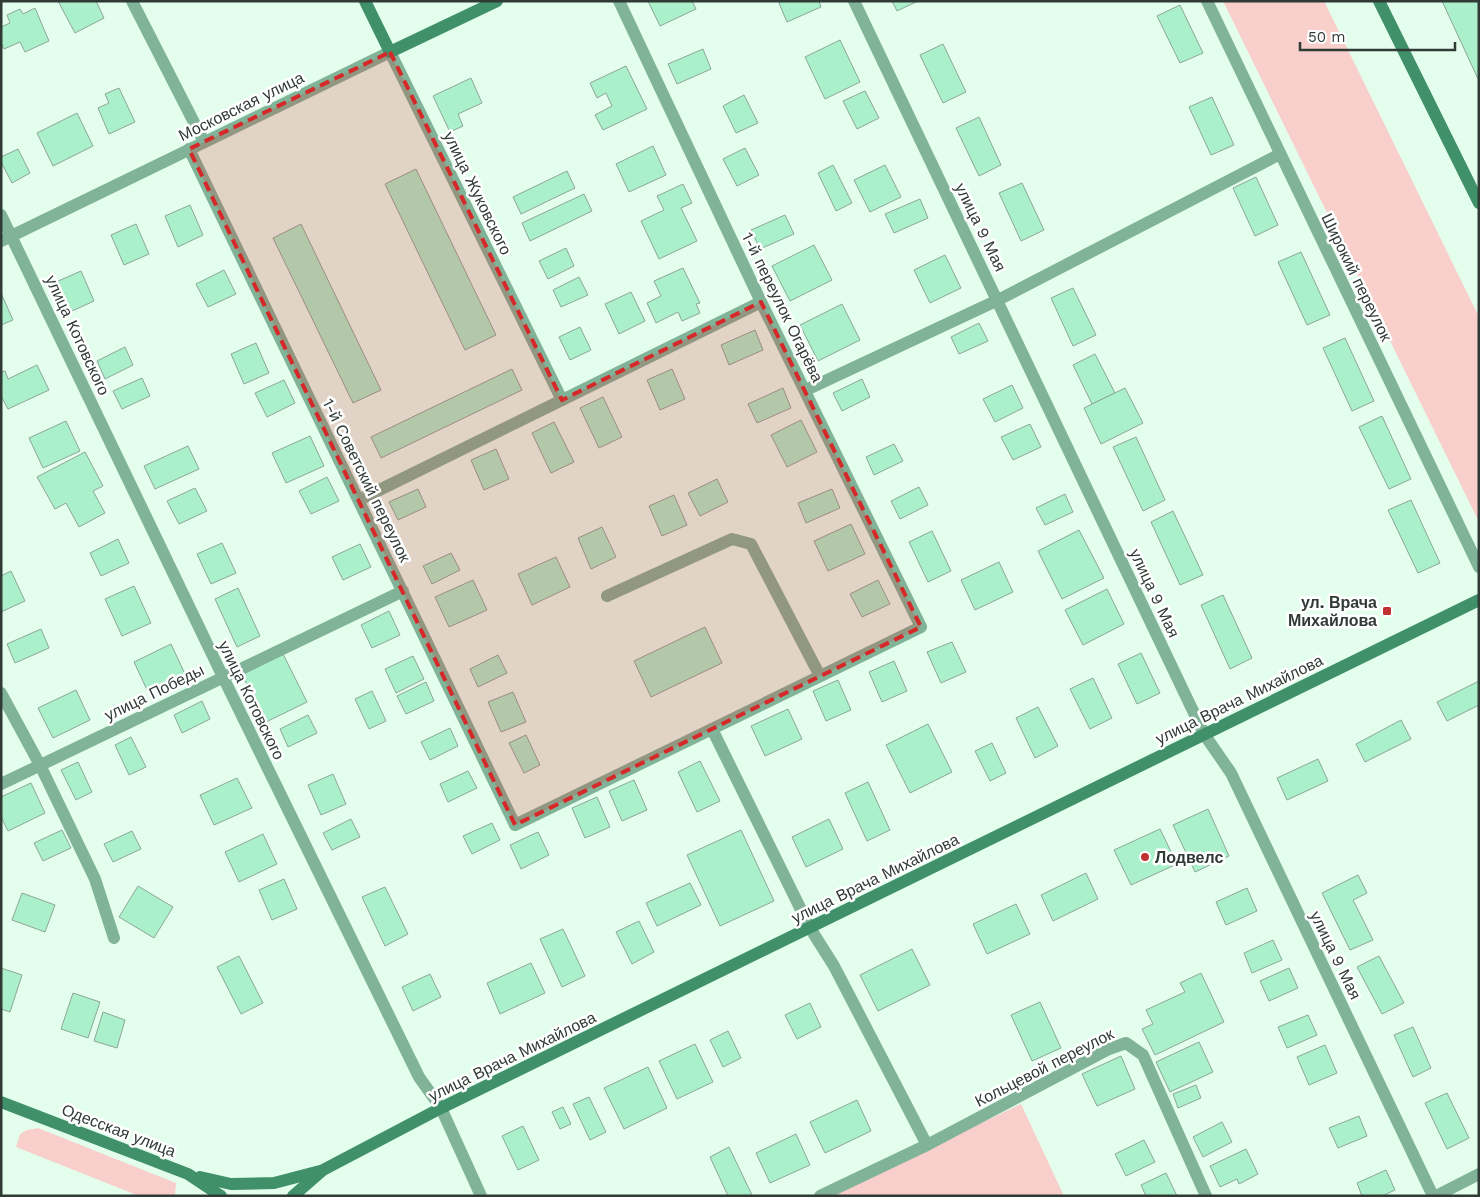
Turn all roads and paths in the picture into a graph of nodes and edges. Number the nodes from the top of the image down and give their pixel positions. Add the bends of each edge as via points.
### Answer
1 (132, 1) edge
2 (365, 1) edge
3 (496, 1) edge
4 (619, 1) edge
5 (854, 1) edge
6 (1207, 1) edge
7 (1379, 1) edge
8 (390, 52) junction
9 (204, 142) junction
10 (190, 149) junction
11 (1280, 154) junction
12 (1479, 203) edge
13 (1, 215) edge
14 (7, 239) edge
15 (998, 300) junction
16 (761, 302) junction
17 (806, 390) junction
18 (562, 400) junction
19 (358, 500) junction
20 (1479, 567) edge
21 (403, 591) junction
22 (607, 596) dead end
23 (1479, 600) edge
24 (820, 676) junction
25 (223, 677) junction
26 (1, 693) edge
27 (712, 729) junction
28 (1204, 734) junction
29 (40, 765) junction
30 (1, 784) edge
31 (810, 928) junction
32 (114, 938) dead end
33 (1, 1102) edge
34 (441, 1108) junction
35 (927, 1145) junction
36 (323, 1170) junction
37 (188, 1174) junction
38 (1479, 1174) edge
39 (221, 1196) edge
40 (294, 1196) edge
41 (480, 1196) edge
42 (820, 1196) edge
43 (1206, 1196) edge
44 (1434, 1196) edge

1 - 9 street
2 - 8 main road, улица Жуковского
3 - 8 main road, Московская улица
4 - 16 street, 1-й переулок Огарёва
5 - 15 street, улица 9 Мая
6 - 11 street, Широкий переулок
7 - 12 main road
8 - 9 street, Московская улица
8 - 18 street, улица Жуковского
9 - 10 street, Московская улица
10 - 14 street, Московская улица
10 - 19 street, 1-й Советский переулок
11 - 15 street
11 - 20 street, Широкий переулок
13 - 14 street, улица Котовского
14 - 25 street, улица Котовского
15 - 17 street
15 - 28 street, улица 9 Мая
16 - 17 street, 1-й переулок Огарёва
16 - 18 street
17 - 24 street, 1-й переулок Огарёва via 921,627
18 - 19 street
19 - 21 street, 1-й Советский переулок
21 - 25 street, улица Победы
21 - 27 street, 1-й Советский переулок via 515,825
22 - 24 street via 732,539 751,544
23 - 28 main road, улица Врача Михайлова
24 - 27 street
25 - 29 street, улица Победы
25 - 34 street, улица Котовского via 419,1076
26 - 29 street
27 - 31 street
28 - 31 main road, улица Врача Михайлова
28 - 44 street, улица 9 Мая via 1231,773
29 - 30 street, улица Победы
29 - 32 street via 95,879
31 - 34 main road, улица Врача Михайлова
31 - 35 street via 834,966
33 - 37 main road, Одесская улица
34 - 36 main road, улица Врача Михайлова
34 - 41 street, улица Котовского
35 - 42 street, Кольцевой переулок
35 - 43 street, Кольцевой переулок via 1126,1043 1143,1056
36 - 37 main road via 274,1183 231,1184
36 - 40 main road, улица Врача Михайлова
37 - 39 main road, Одесская улица
38 - 44 street

